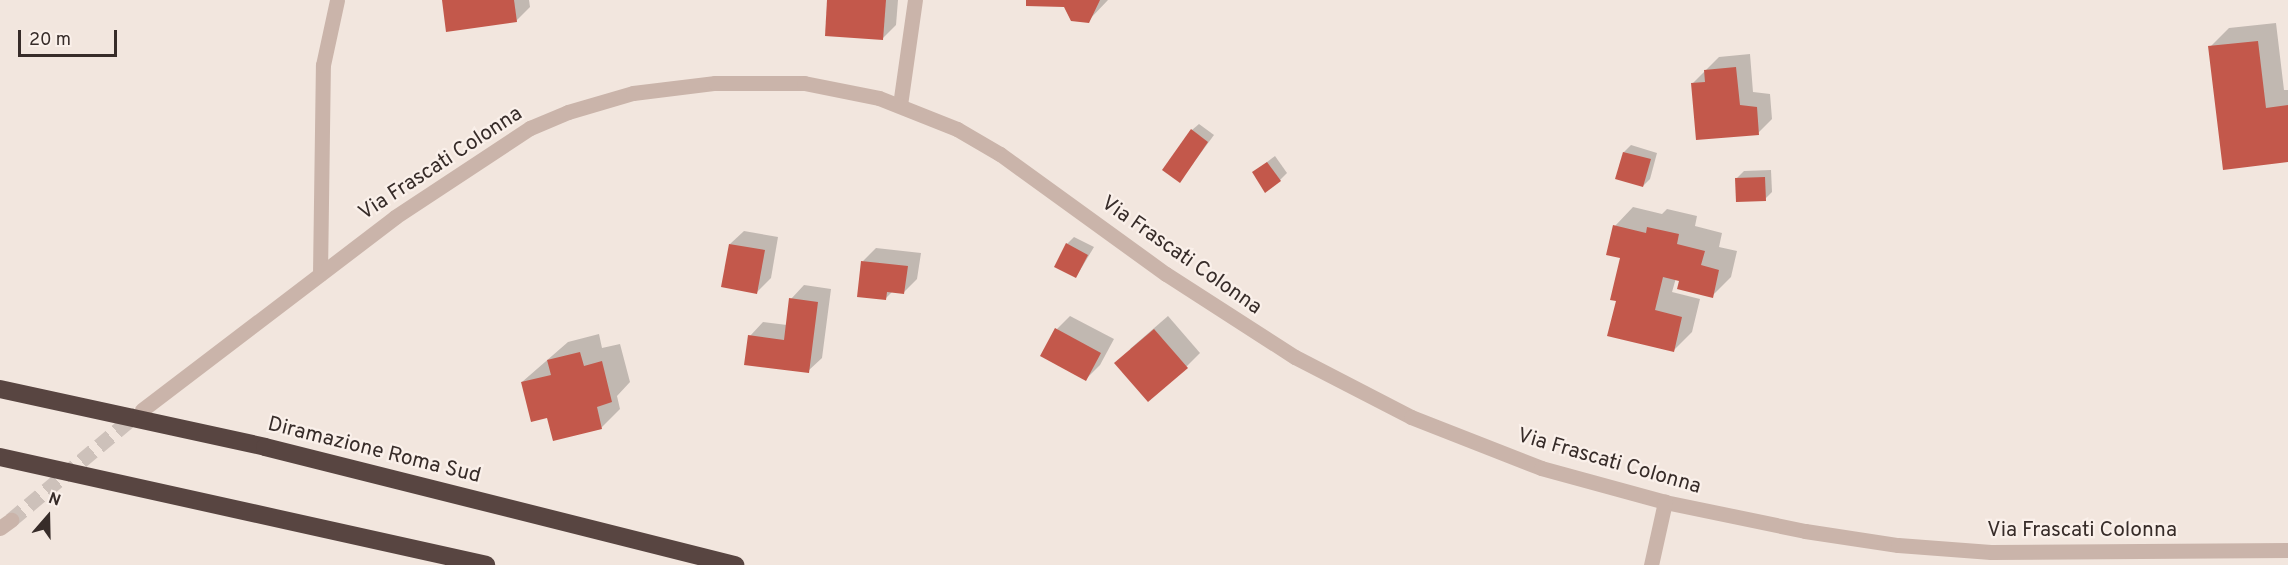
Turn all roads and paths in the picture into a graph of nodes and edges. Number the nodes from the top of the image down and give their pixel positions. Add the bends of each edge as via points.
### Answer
1 (337, 0) edge
2 (915, 0) edge
3 (900, 105) junction
4 (320, 274) junction
5 (0, 389) edge
6 (142, 410) tunnel mouth
7 (0, 457) edge
8 (1665, 502) junction
9 (2288, 550) edge
10 (486, 565) edge
11 (735, 565) edge
12 (1651, 565) edge

1 - 4 street via 323,65
2 - 3 street
3 - 4 street, Via Frascati Colonna via 824,85 776,81 660,89 607,99 558,116 500,145
3 - 8 street, Via Frascati Colonna via 957,129 1000,153 1211,304 1356,391 1491,450
4 - 6 street, Via Frascati Colonna
5 - 11 highway, Diramazione Roma Sud via 266,447
7 - 10 highway
8 - 9 street, Via Frascati Colonna via 1827,535 1955,551
8 - 12 street

